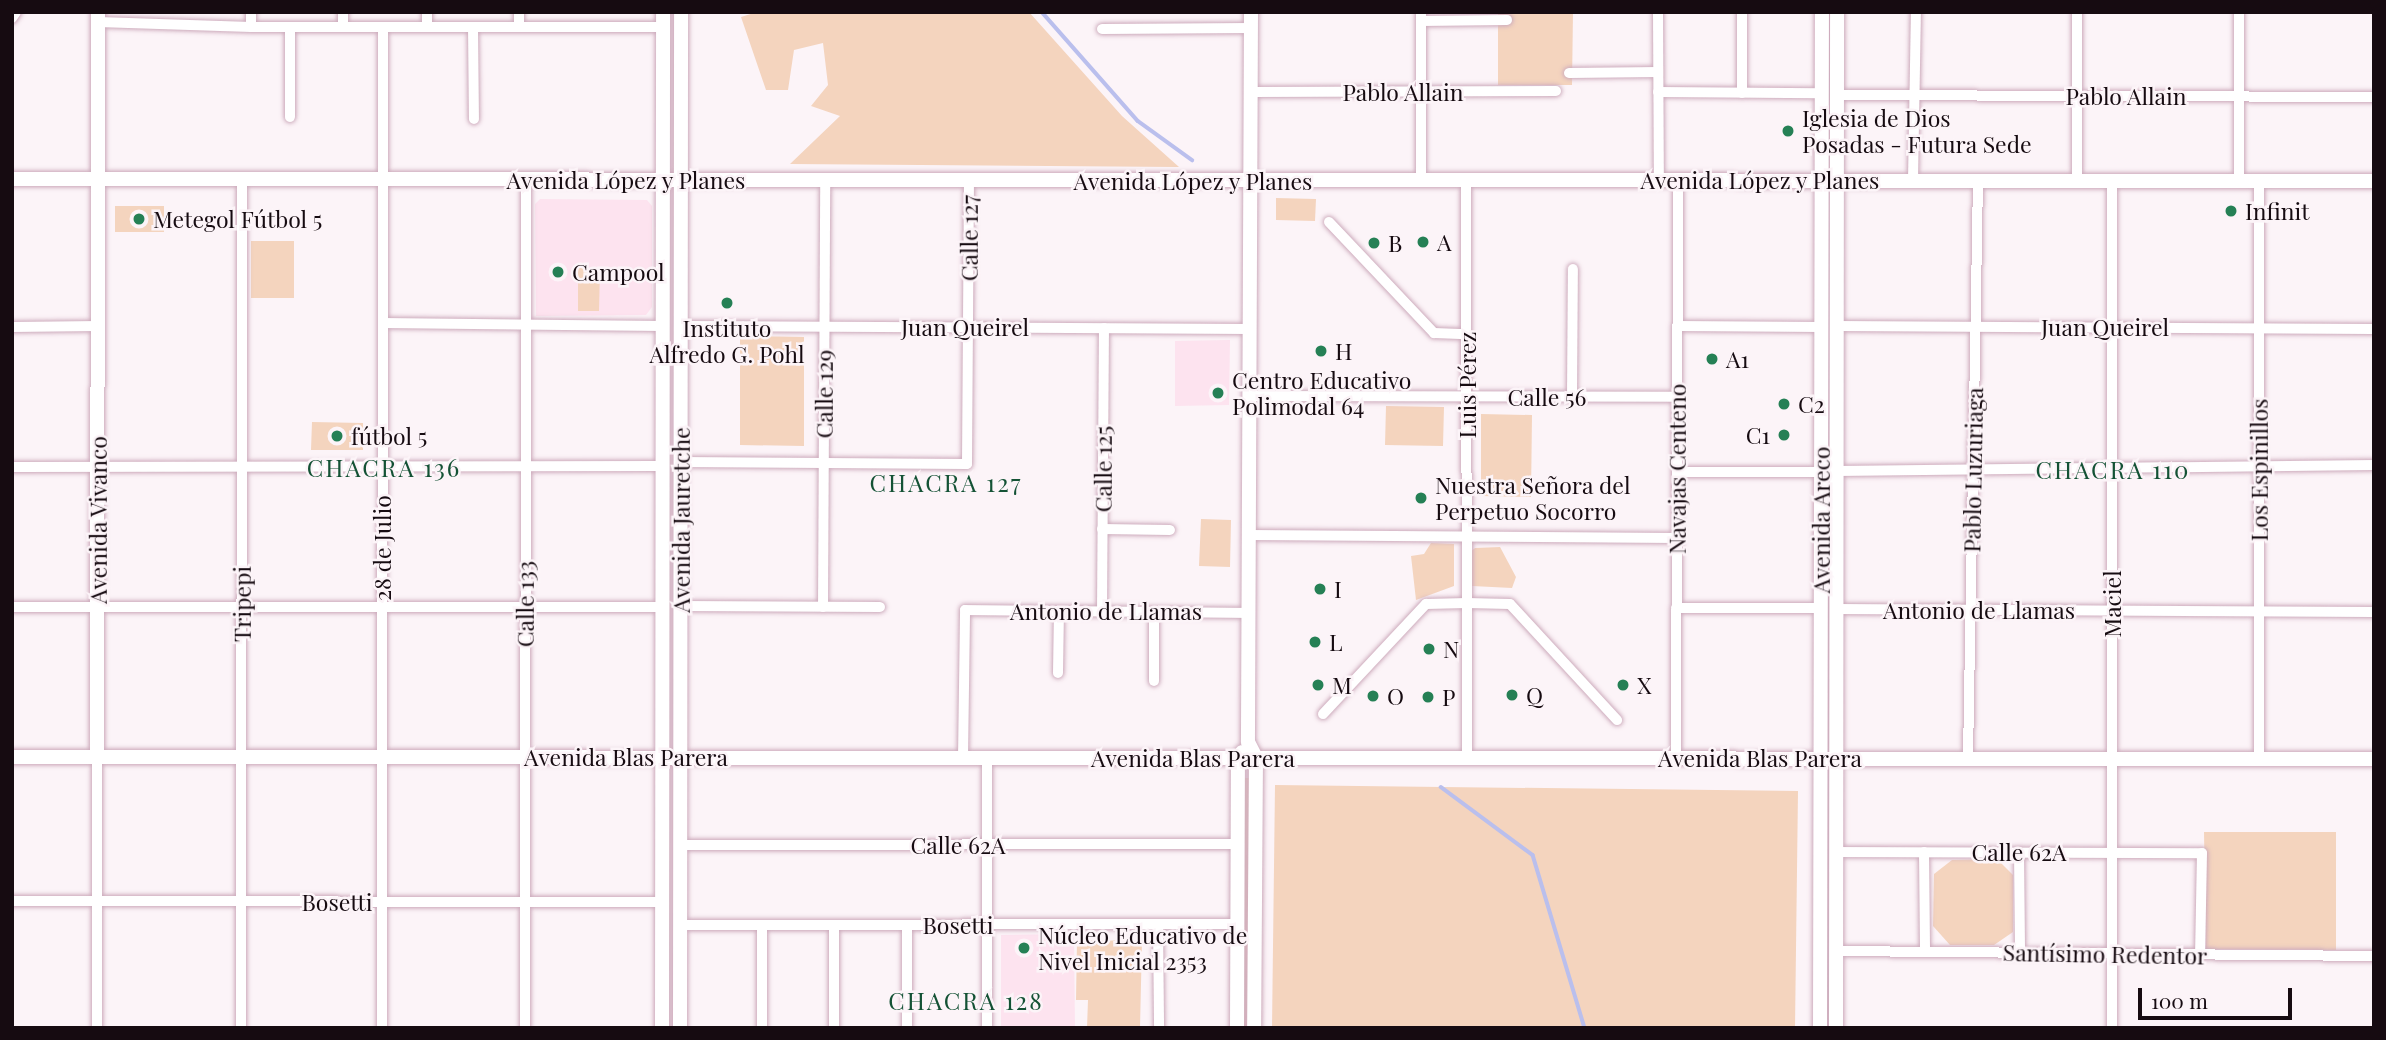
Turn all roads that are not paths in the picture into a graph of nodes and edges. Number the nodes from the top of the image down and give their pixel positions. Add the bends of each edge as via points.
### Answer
1 (16, 12) edge
2 (251, 12) edge
3 (343, 12) edge
4 (427, 12) edge
5 (519, 12) edge
6 (681, 12) edge
7 (1251, 12) edge
8 (1658, 12) edge
9 (1742, 12) edge
10 (1822, 12) edge
11 (1837, 12) edge
12 (1916, 12) edge
13 (2077, 12) edge
14 (2239, 12) edge
15 (98, 17) edge
16 (1421, 17) edge
17 (12, 19) edge
18 (663, 20) edge
19 (1507, 20) dead end
20 (251, 27) junction
21 (290, 27) junction
22 (343, 27) junction
23 (383, 27) junction
24 (427, 27) junction
25 (473, 27) junction
26 (519, 27) junction
27 (1251, 28) junction
28 (1102, 29) dead end
29 (1658, 72) junction
30 (1569, 73) dead end
31 (1556, 91) dead end
32 (1251, 92) junction
33 (1421, 92) junction
34 (1658, 92) junction
35 (1742, 93) junction
36 (1821, 93) junction
37 (1837, 95) junction
38 (1914, 95) junction
39 (2077, 96) junction
40 (2239, 96) junction
41 (2374, 97) edge
42 (290, 117) dead end
43 (474, 119) dead end
44 (12, 179) edge
45 (242, 180) junction
46 (383, 180) junction
47 (526, 180) junction
48 (663, 180) junction
49 (1658, 180) junction
50 (1678, 180) junction
51 (1821, 180) junction
52 (1913, 180) junction
53 (98, 181) junction
54 (681, 181) junction
55 (825, 181) junction
56 (969, 181) junction
57 (1251, 181) junction
58 (1421, 181) junction
59 (1466, 181) junction
60 (1837, 181) junction
61 (1978, 181) junction
62 (2077, 181) junction
63 (2112, 181) junction
64 (2239, 181) junction
65 (2259, 181) junction
66 (2374, 181) edge
67 (1329, 222) dead end
68 (1573, 269) dead end
69 (383, 323) junction
70 (98, 326) junction
71 (662, 326) junction
72 (681, 326) junction
73 (1678, 326) junction
74 (1837, 326) junction
75 (1976, 326) junction
76 (12, 327) edge
77 (526, 327) junction
78 (824, 327) junction
79 (968, 327) junction
80 (1821, 327) junction
81 (2112, 327) junction
82 (1104, 328) junction
83 (2259, 328) junction
84 (1250, 329) junction
85 (2374, 329) edge
86 (1466, 334) junction
87 (1249, 396) junction
88 (1466, 397) junction
89 (1572, 397) junction
90 (1677, 397) junction
91 (681, 462) junction
92 (824, 463) junction
93 (2374, 465) edge
94 (383, 466) junction
95 (526, 466) junction
96 (662, 466) junction
97 (2259, 466) junction
98 (12, 467) edge
99 (98, 467) junction
100 (242, 467) junction
101 (2112, 468) junction
102 (1973, 470) junction
103 (1837, 471) junction
104 (1677, 472) junction
105 (1821, 472) junction
106 (1102, 529) junction
107 (1170, 530) dead end
108 (1249, 535) junction
109 (1467, 536) junction
110 (1677, 538) junction
111 (1467, 603) junction
112 (681, 606) junction
113 (12, 607) edge
114 (97, 607) junction
115 (242, 607) junction
116 (382, 607) junction
117 (525, 607) junction
118 (662, 607) junction
119 (823, 607) junction
120 (880, 607) dead end
121 (1676, 608) junction
122 (1821, 608) junction
123 (1836, 610) junction
124 (1971, 610) junction
125 (1059, 611) junction
126 (1101, 611) junction
127 (1154, 611) junction
128 (2112, 611) junction
129 (2259, 612) junction
130 (2374, 612) edge
131 (1248, 613) junction
132 (1058, 673) dead end
133 (1154, 681) dead end
134 (1324, 713) dead end
135 (1617, 720) dead end
136 (1248, 742) junction
137 (382, 756) junction
138 (662, 756) junction
139 (12, 757) edge
140 (97, 757) junction
141 (242, 757) junction
142 (525, 757) junction
143 (680, 757) junction
144 (963, 758) junction
145 (986, 758) junction
146 (1238, 758) junction
147 (1255, 758) junction
148 (1467, 758) junction
149 (1676, 758) junction
150 (1821, 758) junction
151 (1836, 758) junction
152 (1968, 758) junction
153 (2112, 759) junction
154 (2259, 759) junction
155 (2374, 759) edge
156 (1236, 844) junction
157 (680, 845) junction
158 (987, 845) junction
159 (1836, 852) junction
160 (1924, 852) junction
161 (2019, 852) junction
162 (2112, 853) junction
163 (12, 901) edge
164 (98, 901) junction
165 (242, 901) junction
166 (382, 902) junction
167 (525, 902) junction
168 (662, 902) junction
169 (680, 925) junction
170 (762, 925) junction
171 (834, 925) junction
172 (906, 925) junction
173 (987, 925) junction
174 (1158, 925) junction
175 (1237, 925) junction
176 (1836, 951) junction
177 (1925, 952) junction
178 (2020, 953) junction
179 (2112, 954) junction
180 (2200, 954) junction
181 (2374, 956) edge
182 (97, 1028) edge
183 (241, 1028) edge
184 (382, 1028) edge
185 (525, 1028) edge
186 (662, 1028) edge
187 (680, 1028) edge
188 (762, 1028) edge
189 (834, 1028) edge
190 (907, 1028) edge
191 (987, 1028) edge
192 (1159, 1028) edge
193 (1237, 1028) edge
194 (1254, 1028) edge
195 (1820, 1028) edge
196 (1836, 1028) edge
197 (2112, 1028) edge

1 - 17 street
2 - 20 street
3 - 22 street
4 - 24 street
5 - 26 street
6 - 54 main road, Avenida Jauretche
7 - 27 main road
8 - 29 street
9 - 35 street
10 - 36 main road, Avenida Areco
11 - 37 main road, Avenida Areco
12 - 38 street
13 - 39 street
14 - 40 street
15 - 20 street
15 - 53 main road, Avenida Vivanco
16 - 19 street
16 - 33 street
18 - 26 street
18 - 48 main road, Avenida Jauretche
20 - 21 street
21 - 22 street
21 - 42 street
22 - 23 street
23 - 24 street
23 - 46 street, 28 de Julio
24 - 25 street
25 - 26 street
25 - 43 street
27 - 28 street
27 - 32 main road
29 - 30 street
29 - 34 street
31 - 33 street, Pablo Allain
32 - 33 street, Pablo Allain
32 - 57 main road
33 - 58 street
34 - 35 street
34 - 49 street
35 - 36 street
36 - 51 main road, Avenida Areco
37 - 38 street, Pablo Allain
37 - 60 main road, Avenida Areco
38 - 39 street, Pablo Allain
38 - 52 street
39 - 40 street, Pablo Allain
39 - 62 street
40 - 41 street, Pablo Allain
40 - 64 street
44 - 53 main road, Avenida López y Planes
45 - 46 main road, Avenida López y Planes
45 - 53 main road, Avenida López y Planes
45 - 100 street, Tripepi
46 - 47 main road, Avenida López y Planes
46 - 69 street, 28 de Julio
47 - 48 main road, Avenida López y Planes
47 - 77 street, Calle 133
48 - 54 main road, Avenida López y Planes
48 - 71 main road, Avenida Jauretche
49 - 50 main road, Avenida López y Planes
49 - 59 main road, Avenida López y Planes
50 - 51 main road, Avenida López y Planes
50 - 73 street, Navajas Centeno
51 - 60 main road, Avenida López y Planes
51 - 80 main road, Avenida Areco
52 - 60 main road, Avenida López y Planes
52 - 61 main road, Avenida López y Planes
53 - 70 main road, Avenida Vivanco
54 - 55 main road, Avenida López y Planes
54 - 72 main road, Avenida Jauretche
55 - 56 main road, Avenida López y Planes
55 - 78 street, Calle 129
56 - 57 main road, Avenida López y Planes
56 - 79 street, Calle 127
57 - 58 main road, Avenida López y Planes
57 - 84 main road
58 - 59 main road, Avenida López y Planes
59 - 86 street, Luis Pérez
60 - 74 main road, Avenida Areco
61 - 62 main road, Avenida López y Planes
61 - 75 street, Pablo Luzuriaga
62 - 63 main road, Avenida López y Planes
63 - 64 main road, Avenida López y Planes
63 - 81 street, Maciel
64 - 65 main road, Avenida López y Planes
65 - 66 main road, Avenida López y Planes
65 - 83 street, Los Espinillos
67 - 86 street via 1434,333
68 - 89 street
69 - 77 street
69 - 94 street, 28 de Julio
70 - 76 street
70 - 99 main road, Avenida Vivanco
71 - 77 street
71 - 96 main road, Avenida Jauretche
72 - 78 street, Juan Queirel
72 - 91 main road, Avenida Jauretche
73 - 80 street
73 - 90 street, Navajas Centeno
74 - 75 street, Juan Queirel
74 - 103 main road, Avenida Areco
75 - 81 street, Juan Queirel
75 - 102 street, Pablo Luzuriaga
77 - 95 street, Calle 133
78 - 79 street, Juan Queirel
78 - 92 street, Calle 129
79 - 82 street, Juan Queirel
79 - 92 street, Calle 127 via 967,464
80 - 105 main road, Avenida Areco
81 - 83 street, Juan Queirel
81 - 101 street, Maciel
82 - 84 street, Juan Queirel
82 - 106 street, Calle 125
83 - 85 street, Juan Queirel
83 - 97 street, Los Espinillos
84 - 87 main road
86 - 88 street, Luis Pérez
87 - 88 street, Calle 56
87 - 108 main road
88 - 89 street, Calle 56
88 - 109 street, Luis Pérez
89 - 90 street, Calle 56
90 - 104 street, Navajas Centeno
91 - 92 street
91 - 112 main road, Avenida Jauretche
92 - 119 street, Calle 129
93 - 97 street
94 - 95 street
94 - 100 street
94 - 116 street, 28 de Julio
95 - 96 street
95 - 117 street, Calle 133
96 - 118 main road, Avenida Jauretche
97 - 101 street
97 - 129 street, Los Espinillos
98 - 99 street
99 - 100 street
99 - 114 main road, Avenida Vivanco
100 - 115 street, Tripepi
101 - 102 street
101 - 128 street, Maciel
102 - 103 street
102 - 124 street, Pablo Luzuriaga
103 - 123 main road, Avenida Areco
104 - 105 street
104 - 110 street, Navajas Centeno
105 - 122 main road, Avenida Areco
106 - 107 street
106 - 126 street, Calle 125
108 - 109 street
108 - 131 main road
109 - 110 street
109 - 111 street, Luis Pérez
110 - 121 street, Navajas Centeno
111 - 134 street via 1426,604
111 - 135 street via 1510,604
111 - 148 street, Luis Pérez
112 - 119 street
112 - 143 main road, Avenida Jauretche
113 - 114 street
114 - 115 street
114 - 140 main road, Avenida Vivanco
115 - 116 street
115 - 141 street, Tripepi
116 - 117 street
116 - 137 street, 28 de Julio
117 - 118 street
117 - 142 street, Calle 133
118 - 138 main road, Avenida Jauretche
119 - 120 street
121 - 122 street
121 - 149 street, Navajas Centeno
122 - 150 main road, Avenida Areco
123 - 124 street, Antonio de Llamas
123 - 151 main road, Avenida Areco
124 - 128 street, Antonio de Llamas
124 - 152 street, Pablo Luzuriaga
125 - 126 street, Antonio de Llamas
125 - 132 street
125 - 144 street, Antonio de Llamas via 965,610
126 - 127 street, Antonio de Llamas
127 - 131 street, Antonio de Llamas
127 - 133 street
128 - 129 street, Antonio de Llamas
128 - 153 street, Maciel
129 - 130 street, Antonio de Llamas
129 - 154 street, Los Espinillos
131 - 136 main road
136 - 146 main road
136 - 147 main road
137 - 141 main road, Avenida Blas Parera
137 - 142 main road, Avenida Blas Parera
137 - 166 street, 28 de Julio
138 - 142 main road, Avenida Blas Parera
138 - 143 main road, Avenida Blas Parera
138 - 168 main road, Avenida Jauretche
139 - 140 main road, Avenida Blas Parera
140 - 141 main road, Avenida Blas Parera
140 - 164 street, Avenida Vivanco
141 - 165 street, Tripepi
142 - 167 street, Calle 133
143 - 144 main road, Avenida Blas Parera
143 - 157 main road, Avenida Jauretche
144 - 145 main road, Avenida Blas Parera
145 - 146 main road, Avenida Blas Parera
145 - 158 street
146 - 147 main road, Avenida Blas Parera
146 - 156 main road
147 - 148 main road, Avenida Blas Parera
147 - 194 main road
148 - 149 main road, Avenida Blas Parera
149 - 150 main road, Avenida Blas Parera
150 - 151 main road, Avenida Blas Parera
150 - 195 main road, Avenida Areco
151 - 152 main road, Avenida Blas Parera
151 - 159 main road, Avenida Areco
152 - 153 main road, Avenida Blas Parera
153 - 154 main road, Avenida Blas Parera
153 - 162 street, Maciel
154 - 155 main road, Avenida Blas Parera
156 - 158 street, Calle 62A
156 - 175 main road
157 - 158 street, Calle 62A
157 - 169 main road, Avenida Jauretche
158 - 173 street
159 - 160 street, Calle 62A
159 - 176 main road, Avenida Areco
160 - 161 street, Calle 62A
160 - 177 street
161 - 162 street, Calle 62A
161 - 178 street
162 - 179 street, Maciel
162 - 180 street, Calle 62A via 2202,853
163 - 164 street, Bosetti
164 - 165 street, Bosetti
164 - 182 street, Avenida Vivanco
165 - 166 street, Bosetti
165 - 183 street, Tripepi
166 - 167 street, Bosetti
166 - 184 street, 28 de Julio
167 - 168 street, Bosetti
167 - 185 street, Calle 133
168 - 186 main road, Avenida Jauretche
169 - 170 street, Bosetti
169 - 187 main road, Avenida Jauretche
170 - 171 street, Bosetti
170 - 188 street
171 - 172 street, Bosetti
171 - 189 street
172 - 173 street, Bosetti
172 - 190 street
173 - 174 street, Bosetti
173 - 191 street
174 - 175 street, Bosetti
174 - 192 street
175 - 193 main road
176 - 177 street, Santísimo Redentor
176 - 196 main road, Avenida Areco
177 - 178 street, Santísimo Redentor
178 - 179 street, Santísimo Redentor
179 - 180 street, Santísimo Redentor
179 - 197 street, Maciel
180 - 181 street, Santísimo Redentor

